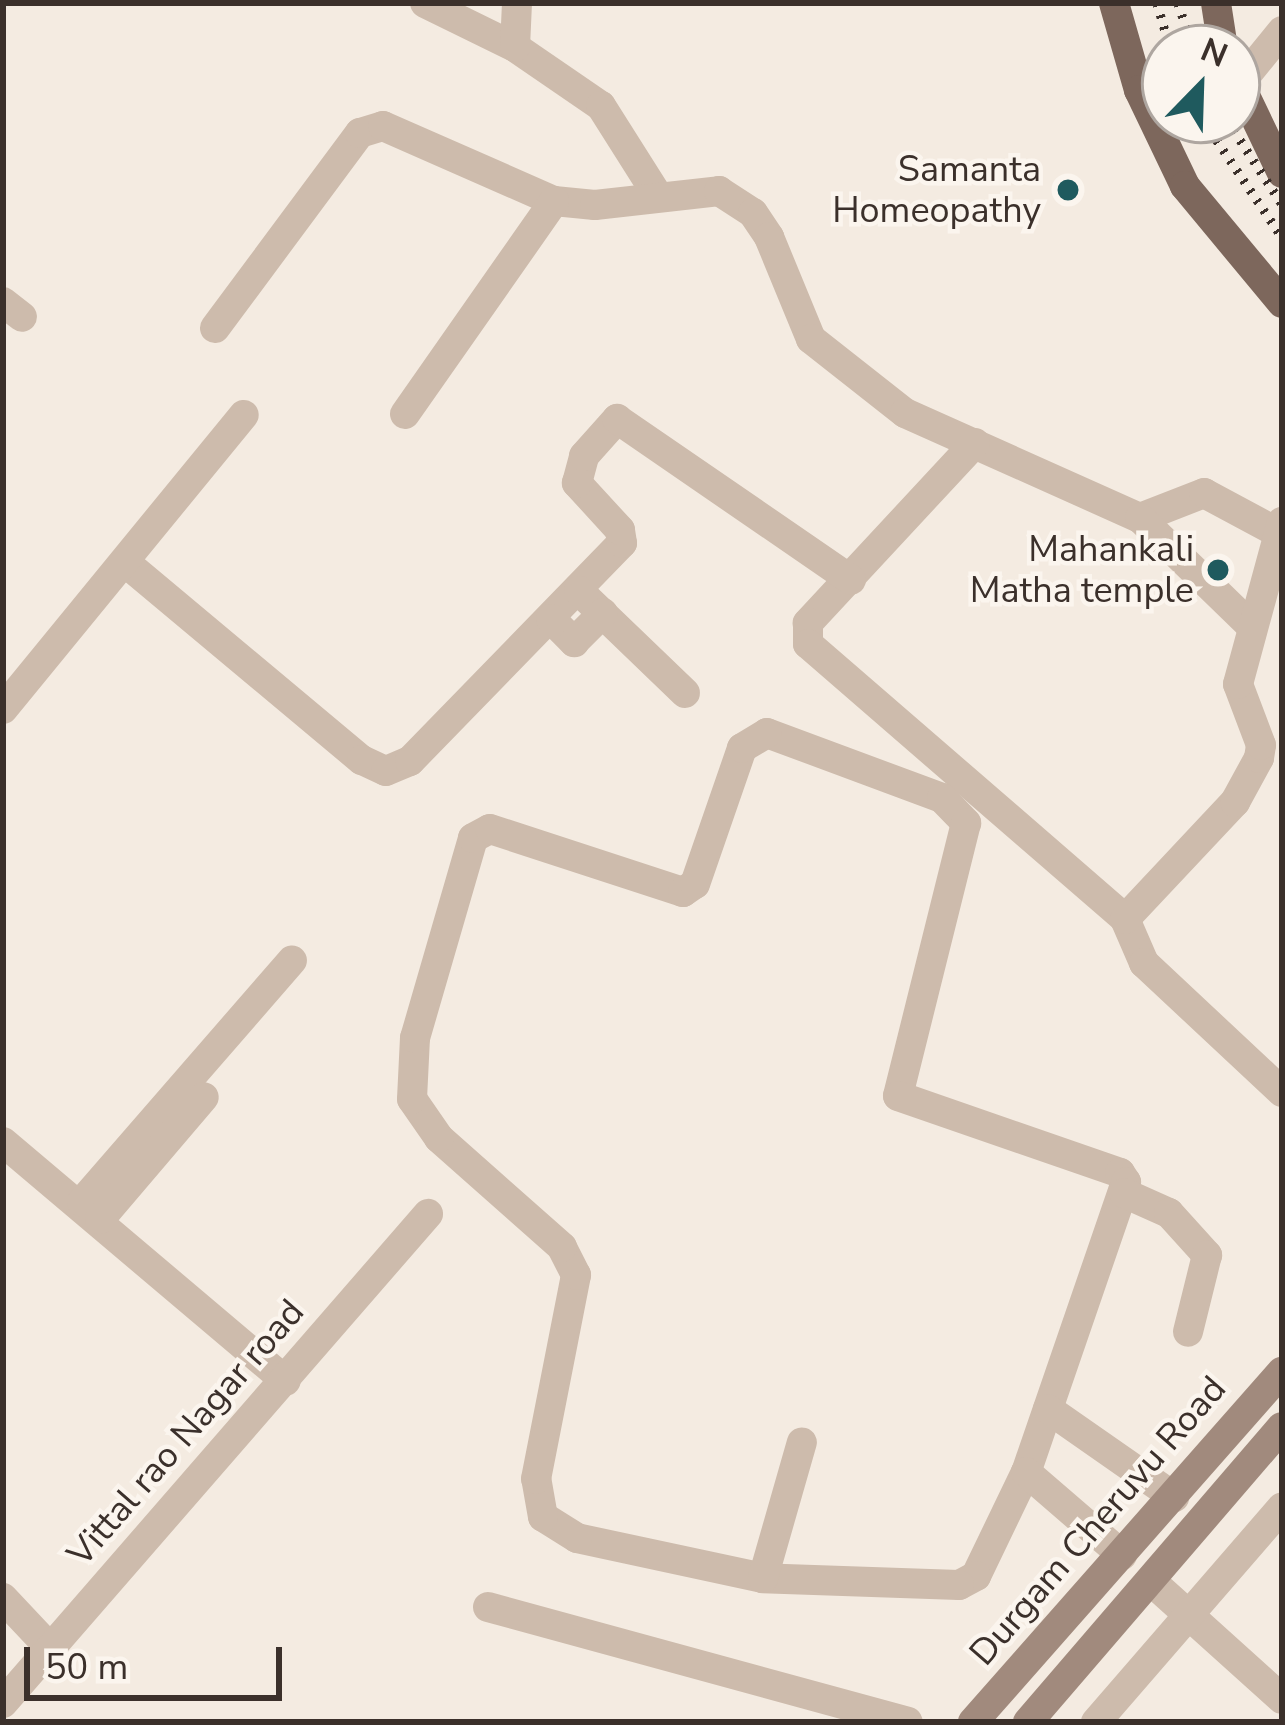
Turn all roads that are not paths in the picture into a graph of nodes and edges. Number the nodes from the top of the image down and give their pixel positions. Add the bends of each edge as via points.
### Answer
1 (424, 3) edge
2 (517, 3) edge
3 (1114, 3) edge
4 (1282, 31) edge
5 (514, 47) junction
6 (1261, 55) edge
7 (1261, 130) edge
8 (1282, 173) edge
9 (656, 194) junction
10 (554, 201) junction
11 (1282, 303) edge
12 (215, 328) dead end
13 (405, 414) dead end
14 (244, 415) dead end
15 (975, 443) junction
16 (1140, 518) junction
17 (1278, 527) edge
18 (126, 562) junction
19 (851, 580) junction
20 (584, 585) junction
21 (603, 613) junction
22 (550, 620) junction
23 (1251, 626) junction
24 (3, 709) edge
25 (1272, 753) edge
26 (1125, 919) junction
27 (292, 960) dead end
28 (1282, 1092) edge
29 (204, 1097) dead end
30 (3, 1142) edge
31 (1124, 1193) junction
32 (91, 1211) junction
33 (428, 1214) dead end
34 (1187, 1331) dead end
35 (1282, 1372) edge
36 (286, 1381) junction
37 (1048, 1409) junction
38 (1282, 1426) edge
39 (802, 1442) dead end
40 (1026, 1472) junction
41 (1174, 1497) junction
42 (1282, 1507) edge
43 (1122, 1555) junction
44 (764, 1578) junction
45 (1151, 1581) junction
46 (3, 1598) edge
47 (488, 1607) dead end
48 (1190, 1616) junction
49 (49, 1647) junction
50 (1282, 1699) edge
51 (3, 1703) edge
52 (985, 1718) edge
53 (908, 1722) edge
54 (1028, 1722) edge
55 (1096, 1722) edge

1 - 5 street
2 - 5 street
3 - 11 main road via 1139,90 1185,186
4 - 6 street
5 - 9 street via 613,118
7 - 8 main road
9 - 10 street via 595,206
9 - 15 street via 719,191 752,213 799,316 830,361 905,413
10 - 12 street via 373,126
10 - 13 street
14 - 18 street
15 - 16 street
15 - 19 street
16 - 17 street via 1204,493
16 - 23 street
17 - 23 street
18 - 22 street via 362,760 386,771 401,770
18 - 24 street
19 - 20 street via 617,419 605,424 577,469 582,497 624,536
19 - 26 street via 808,623 813,650
20 - 21 street
20 - 21 street via 690,688
20 - 22 street
21 - 22 street via 574,642
23 - 25 street via 1238,684
25 - 26 street
26 - 28 street via 1144,963
27 - 32 street
29 - 32 street
30 - 32 street
31 - 34 street via 1169,1213 1207,1255
31 - 37 street
31 - 44 street via 1120,1173 898,1096 967,838 958,808 942,798 767,733 742,748 695,884 683,892 490,829 473,838 409,1069 412,1099 439,1138 562,1247 576,1275 536,1479 543,1517 577,1538
32 - 36 street
33 - 36 street, Vittal rao Nagar road
35 - 41 main road, Durgam Cheruvu Road
36 - 49 street, Vittal rao Nagar road
37 - 40 street
37 - 41 street
38 - 45 main road
39 - 44 street
40 - 43 street
40 - 44 street via 968,1582
41 - 43 main road, Durgam Cheruvu Road
42 - 48 street
43 - 52 main road, Durgam Cheruvu Road
45 - 48 street
45 - 54 main road
46 - 49 street
47 - 53 street
48 - 50 street
48 - 55 street
49 - 51 street, Vittal rao Nagar road

